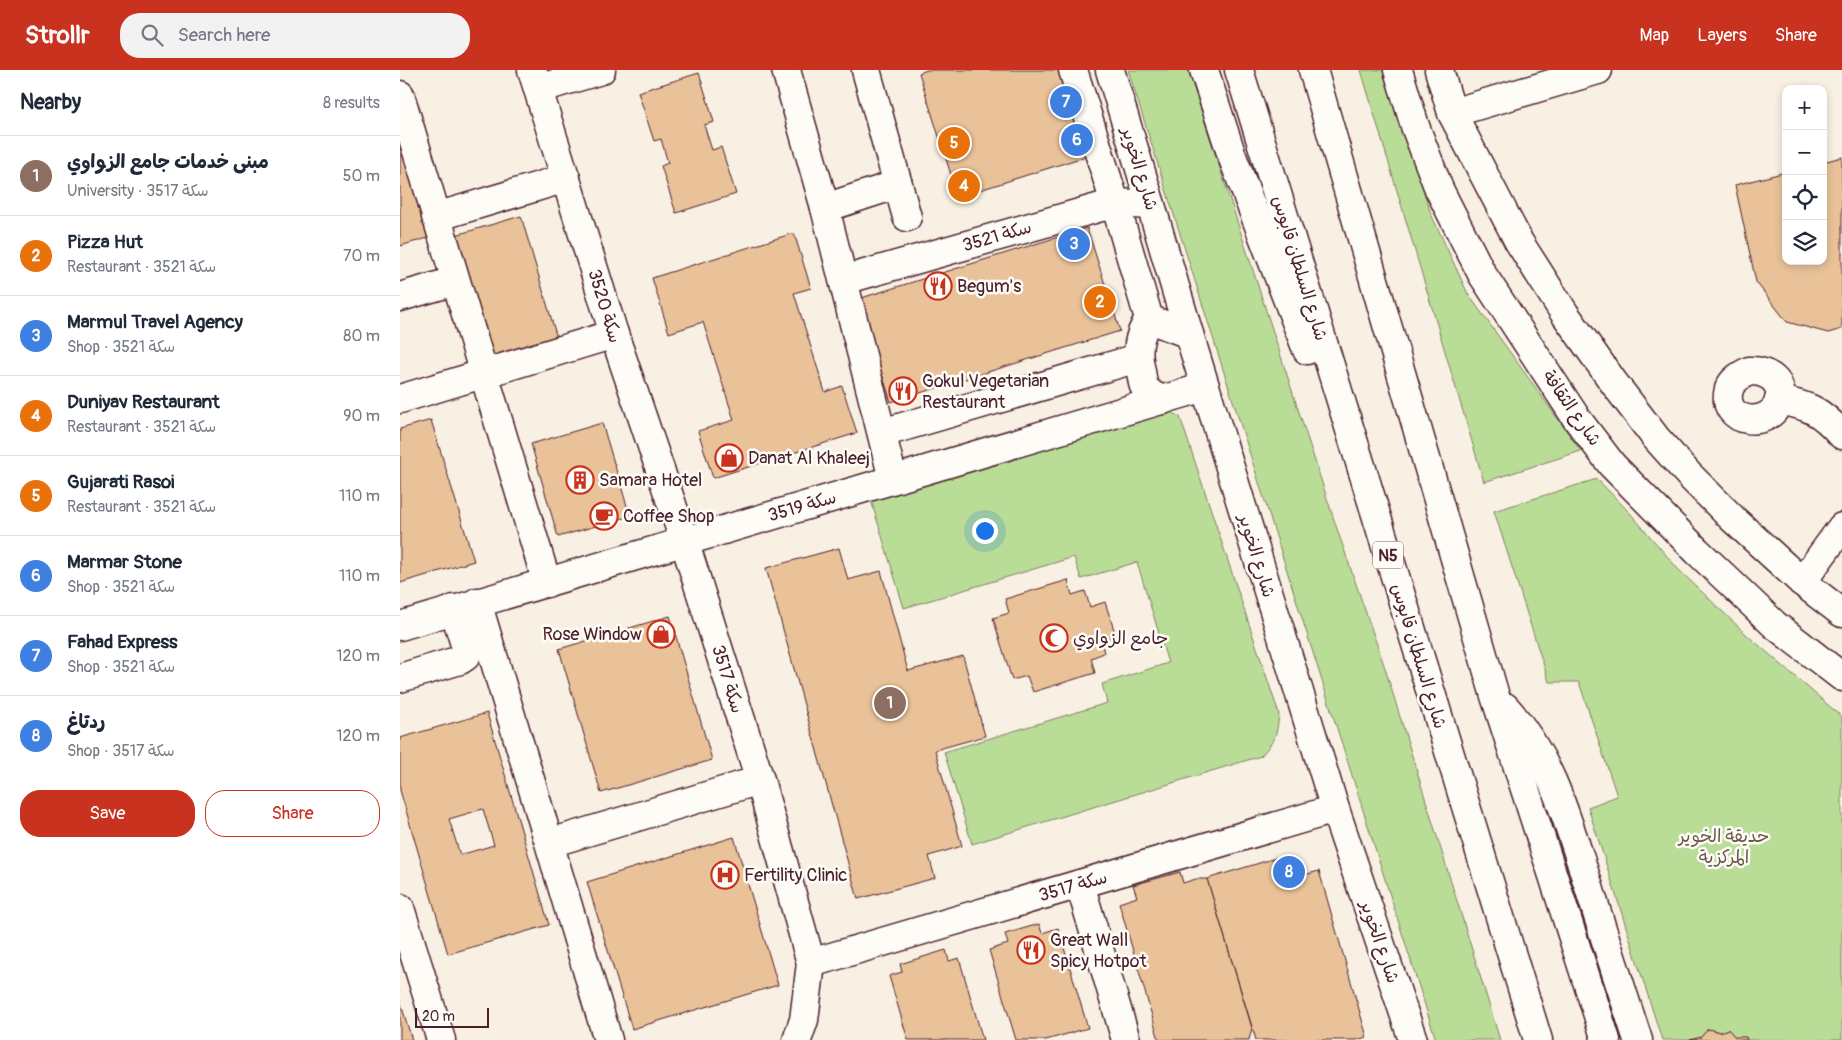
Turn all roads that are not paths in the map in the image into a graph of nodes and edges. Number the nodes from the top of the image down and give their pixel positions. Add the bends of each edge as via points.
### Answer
1 (600, 70) edge
2 (786, 70) edge
3 (866, 70) edge
4 (1073, 70) edge
5 (1110, 70) edge
6 (1204, 70) edge
7 (1239, 70) edge
8 (1313, 70) edge
9 (1398, 70) edge
10 (1411, 70) edge
11 (1439, 70) edge
12 (1598, 70) edge
13 (535, 80) edge
14 (400, 95) edge
15 (1452, 113) junction
16 (566, 178) junction
17 (898, 184) junction
18 (1115, 203) junction
19 (1152, 205) junction
20 (825, 208) junction
21 (436, 217) junction
22 (907, 217) dead end
23 (1470, 250) junction
24 (844, 280) junction
25 (455, 281) junction
26 (400, 297) edge
27 (1149, 319) junction
28 (614, 334) junction
29 (1189, 334) junction
30 (1138, 358) junction
31 (483, 374) junction
32 (1205, 388) junction
33 (400, 399) edge
34 (1163, 400) junction
35 (1779, 400) dead end
36 (882, 434) junction
37 (1842, 435) edge
38 (894, 479) junction
39 (1842, 527) edge
40 (684, 540) junction
41 (1390, 562) junction
42 (1802, 582) junction
43 (547, 583) junction
44 (465, 606) junction
45 (1842, 613) edge
46 (400, 626) edge
47 (1842, 677) edge
48 (400, 678) edge
49 (1495, 696) junction
50 (760, 780) junction
51 (1335, 809) junction
52 (550, 843) junction
53 (1080, 884) junction
54 (400, 908) edge
55 (811, 963) junction
56 (801, 1037) edge
57 (441, 1040) edge
58 (608, 1040) edge
59 (1126, 1040) edge
60 (1412, 1040) edge
61 (1538, 1040) edge
62 (1606, 1040) edge
63 (1638, 1040) edge

1 - 13 main road
2 - 20 main road
3 - 17 main road
4 - 18 main road
5 - 19 main road, شارع الخوير
6 - 41 main road via 1232,156
7 - 41 main road, شارع السلطان قابوس / N5
8 - 49 main road
9 - 23 main road, شارع الثقافة via 1439,189
10 - 15 main road via 1424,105 1430,110
11 - 15 main road
12 - 15 main road
13 - 16 main road, سكة 3520
14 - 21 main road
15 - 23 main road via 1440,146 1457,189
15 - 42 main road via 1519,242 1620,391 1690,476
16 - 21 main road
16 - 28 main road, سكة 3520
17 - 20 main road
17 - 22 main road
18 - 19 main road, سكة 3521
18 - 24 main road, سكة 3521
18 - 27 main road
19 - 29 main road, شارع الخوير
20 - 24 main road
21 - 25 main road
23 - 47 main road, شارع الثقافة via 1482,274 1566,403 1612,464 1774,625
24 - 36 main road
25 - 26 main road
25 - 31 main road
27 - 29 main road
27 - 30 main road via 1141,331
28 - 31 main road
28 - 40 main road, سكة 3520
29 - 32 main road, شارع الخوير
30 - 34 main road via 1144,386
30 - 36 main road
31 - 33 main road
31 - 43 main road
32 - 34 main road, سكة 3519
32 - 51 main road, شارع الخوير
34 - 38 main road, سكة 3519
35 - 37 main road via 1804,405 1826,418
36 - 38 main road
38 - 40 main road, سكة 3519
39 - 42 main road
40 - 43 main road, سكة 3519
40 - 50 main road, سكة 3517
41 - 61 main road, شارع السلطان قابوس / N5
42 - 45 main road
43 - 44 main road, سكة 3519
44 - 46 main road, سكة 3519
44 - 48 main road via 466,656
44 - 52 main road
49 - 62 main road
49 - 63 main road via 1527,734 1552,777
50 - 52 main road
50 - 55 main road, سكة 3517
51 - 53 main road, سكة 3517
51 - 60 main road, شارع الخوير
52 - 58 main road
53 - 55 main road, سكة 3517
53 - 59 main road
54 - 57 main road
55 - 56 main road, سكة 3517

